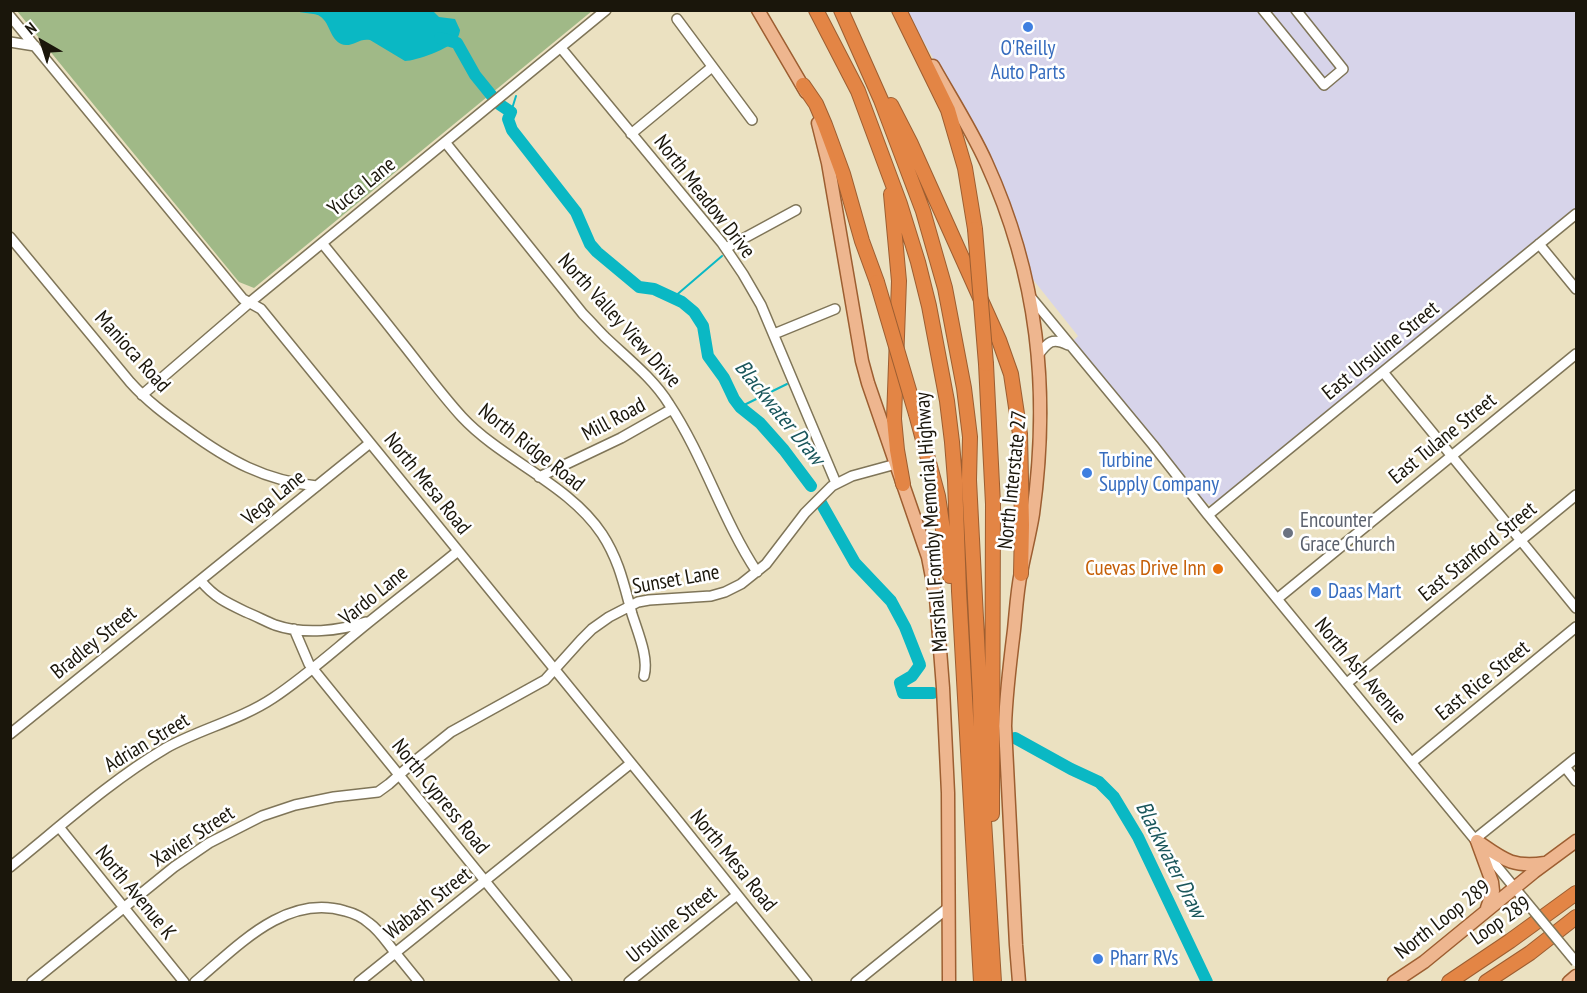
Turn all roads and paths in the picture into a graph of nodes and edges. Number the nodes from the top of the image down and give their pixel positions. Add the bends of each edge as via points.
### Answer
1 (606, 10) edge
2 (758, 10) edge
3 (816, 10) edge
4 (841, 10) edge
5 (900, 10) edge
6 (1263, 10) edge
7 (1296, 10) edge
8 (10, 16) edge
9 (677, 19) dead end
10 (10, 42) edge
11 (35, 46) junction
12 (561, 48) junction
13 (712, 67) junction
14 (802, 85) junction
15 (752, 120) dead end
16 (631, 134) junction
17 (445, 142) junction
18 (889, 174) junction
19 (796, 210) dead end
20 (1576, 214) edge
21 (10, 237) edge
22 (322, 243) junction
23 (1539, 244) junction
24 (726, 248) junction
25 (1576, 289) edge
26 (1029, 295) junction
27 (249, 303) junction
28 (835, 309) dead end
29 (774, 334) junction
30 (1072, 347) junction
31 (1576, 354) edge
32 (1038, 355) junction
33 (1383, 372) junction
34 (142, 395) junction
35 (672, 409) junction
36 (370, 443) junction
37 (1452, 456) junction
38 (896, 464) junction
39 (539, 477) junction
40 (836, 483) junction
41 (903, 484) junction
42 (317, 486) junction
43 (1576, 495) edge
44 (1208, 515) junction
45 (1521, 541) junction
46 (458, 551) junction
47 (757, 572) junction
48 (1020, 574) junction
49 (201, 581) junction
50 (1277, 599) junction
51 (630, 606) junction
52 (1576, 608) edge
53 (373, 620) junction
54 (1576, 627) edge
55 (294, 629) junction
56 (313, 669) junction
57 (555, 671) junction
58 (644, 676) dead end
59 (1347, 683) junction
60 (965, 696) junction
61 (10, 734) edge
62 (1576, 758) edge
63 (1412, 762) junction
64 (630, 764) junction
65 (1565, 768) junction
66 (399, 776) junction
67 (1576, 781) edge
68 (59, 827) junction
69 (1476, 840) junction
70 (1576, 841) edge
71 (1546, 863) junction
72 (10, 867) edge
73 (485, 882) junction
74 (1515, 887) junction
75 (1576, 893) edge
76 (737, 895) junction
77 (124, 907) junction
78 (949, 907) junction
79 (1486, 910) junction
80 (989, 915) junction
81 (1576, 917) edge
82 (1510, 941) junction
83 (395, 953) junction
84 (1576, 962) edge
85 (1576, 976) edge
86 (1490, 981) edge
87 (32, 982) edge
88 (184, 982) edge
89 (195, 982) edge
90 (359, 982) edge
91 (420, 982) edge
92 (567, 982) edge
93 (630, 982) edge
94 (807, 982) edge
95 (856, 982) edge
96 (949, 982) edge
97 (981, 982) edge
98 (994, 982) edge
99 (1019, 982) edge
100 (1394, 982) edge
101 (1438, 982) edge
102 (1449, 982) edge
103 (1569, 982) edge

1 - 12 street, Yucca Lane
2 - 14 main road
3 - 18 highway, Marshall Formby Memorial Highway via 858,91
4 - 48 highway via 911,144 1007,362 1020,434
4 - 80 highway, Marshall Formby Memorial Highway via 881,100 923,211 945,288 964,388 970,437
5 - 26 main road, North Interstate 27 via 986,162 1018,247
5 - 80 highway, bridge via 948,110 965,168 975,229 993,504
6 - 7 street via 1324,85 1343,69
8 - 11 street, North Mesa Road
9 - 13 street
10 - 11 street
11 - 27 street, North Mesa Road
12 - 16 street, North Meadow Drive
12 - 17 street, Yucca Lane
13 - 15 street
13 - 16 street
14 - 38 main road via 813,108 828,163 862,361
14 - 60 highway, bridge via 816,104 843,174 930,462 943,527
16 - 24 street, North Meadow Drive
17 - 22 street, Yucca Lane
17 - 35 street, North Valley View Drive via 578,306
18 - 41 highway via 899,281 894,419
18 - 60 highway, Marshall Formby Memorial Highway via 918,262 947,401
19 - 24 street
20 - 23 street, East Ursuline Street
21 - 34 street, Manioca Road
22 - 27 street, Yucca Lane
22 - 39 street, North Ridge Road via 462,417
23 - 25 street
23 - 33 street, East Ursuline Street
24 - 29 street, North Meadow Drive
26 - 30 street, North Ash Avenue
26 - 32 main road, North Interstate 27
27 - 34 street, Yucca Lane
27 - 36 street, North Mesa Road via 261,309
28 - 29 street
29 - 40 street, North Meadow Drive
30 - 32 street via 1054,341
30 - 44 street, North Ash Avenue
31 - 37 street, East Tulane Street
32 - 48 main road, North Interstate 27 via 1040,444 1033,516
33 - 37 street
33 - 44 street, East Ursuline Street
34 - 42 street, Manioca Road via 162,413 239,464 276,478
35 - 39 street, Mill Road
35 - 47 street, North Valley View Drive
36 - 42 street, Vega Lane
36 - 46 street, North Mesa Road
37 - 45 street
37 - 50 street, East Tulane Street
38 - 40 street, Sunset Lane
38 - 41 main road
39 - 51 street, North Ridge Road via 582,511 600,532 620,570
40 - 47 street, Sunset Lane via 805,513
41 - 78 main road via 928,558 937,606 948,793
42 - 49 street, Vega Lane
43 - 45 street, East Stanford Street
44 - 50 street, North Ash Avenue
45 - 52 street
45 - 59 street, East Stanford Street
46 - 53 street, Vardo Lane
46 - 57 street, North Mesa Road
47 - 51 street, Sunset Lane via 741,584 711,596 649,600
48 - 99 main road, North Interstate 27 via 1005,726
49 - 55 street via 228,604
49 - 61 street, Bradley Street
50 - 59 street, North Ash Avenue
51 - 57 street, Sunset Lane via 592,629
51 - 58 street, North Ridge Road via 646,663
53 - 55 street via 331,630
53 - 56 street, Vardo Lane
54 - 63 street, East Rice Street
55 - 56 street, North Cypress Road
56 - 66 street, North Cypress Road
56 - 68 street, Adrian Street via 246,714 204,730 138,765
57 - 64 street, North Mesa Road
57 - 66 street, Sunset Lane via 537,686 451,732
59 - 63 street, North Ash Avenue
60 - 97 highway, Marshall Formby Memorial Highway
62 - 65 street
63 - 69 street, North Ash Avenue
64 - 73 street, Wabash Street
64 - 76 street, North Mesa Road
65 - 67 street
65 - 69 street
66 - 73 street, North Cypress Road
66 - 77 street, Xavier Street via 378,792 295,805 262,816 209,843
68 - 72 street, Adrian Street
68 - 77 street, North Avenue K
69 - 71 main road via 1504,859 1521,865
69 - 74 street, North Ash Avenue
69 - 79 main road via 1492,882
70 - 71 main road, North Loop 289
71 - 74 main road, North Loop 289
73 - 83 street, Wabash Street
73 - 92 street, North Cypress Road
74 - 79 main road, North Loop 289
74 - 84 street, North Ash Avenue, bridge
75 - 82 highway, Loop 289
76 - 93 street, Ursuline Street
76 - 94 street, North Mesa Road
77 - 87 street, Xavier Street
77 - 88 street, North Avenue K
78 - 95 street
78 - 96 main road
79 - 100 main road, North Loop 289 via 1424,963
80 - 98 highway, Marshall Formby Memorial Highway
81 - 86 highway, Loop 289
82 - 101 highway
82 - 102 highway, Loop 289
83 - 89 street via 369,923 354,914 312,908 285,914 263,926
83 - 90 street, Wabash Street
83 - 91 street
85 - 103 main road

